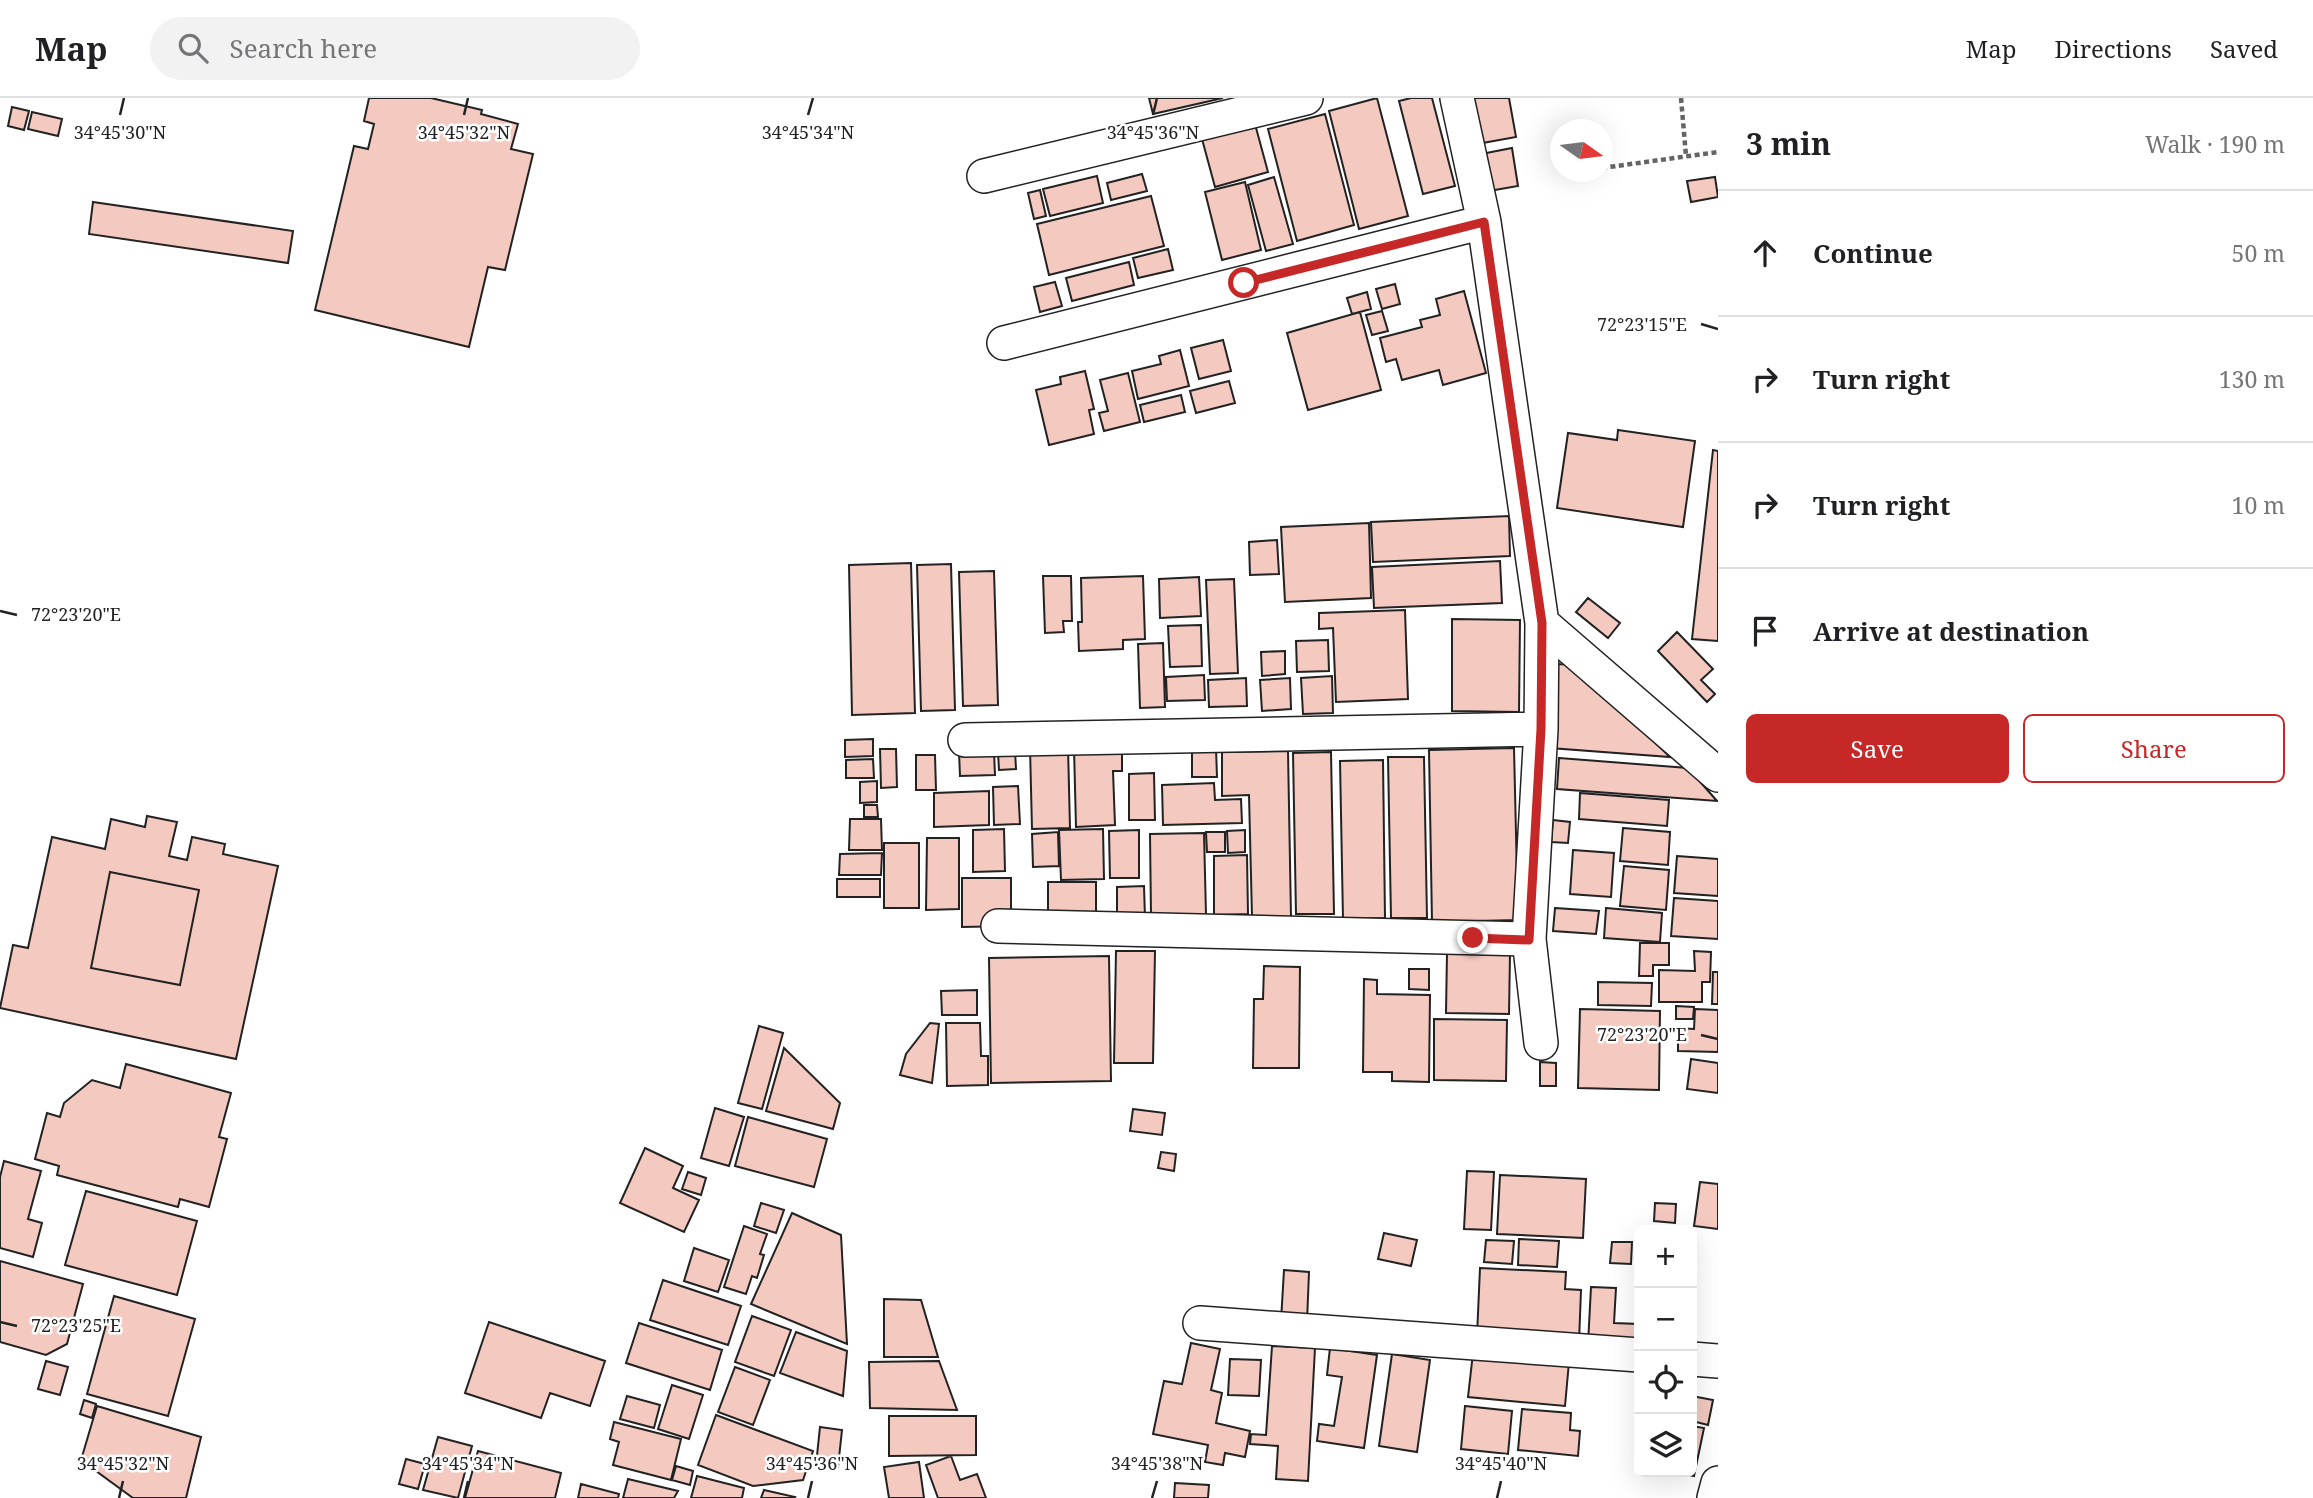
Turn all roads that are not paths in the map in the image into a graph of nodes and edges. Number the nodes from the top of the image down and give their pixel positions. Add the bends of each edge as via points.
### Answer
1 (1307, 98) edge
2 (1457, 98) edge
3 (985, 176) dead end
4 (1484, 222) junction
5 (1004, 343) dead end
6 (1542, 623) junction
7 (1541, 729) junction
8 (965, 740) dead end
9 (1718, 775) edge
10 (998, 926) dead end
11 (1529, 940) junction
12 (1541, 1043) dead end
13 (1200, 1323) dead end
14 (1634, 1355) edge
15 (1697, 1359) edge
16 (1718, 1361) edge
17 (1718, 1483) edge
18 (1714, 1498) edge

1 - 3 street
2 - 4 street
4 - 5 street
4 - 6 street
6 - 7 street
6 - 9 street
7 - 8 street
7 - 11 street
10 - 11 street
11 - 12 street
13 - 14 street
15 - 16 street
17 - 18 street

